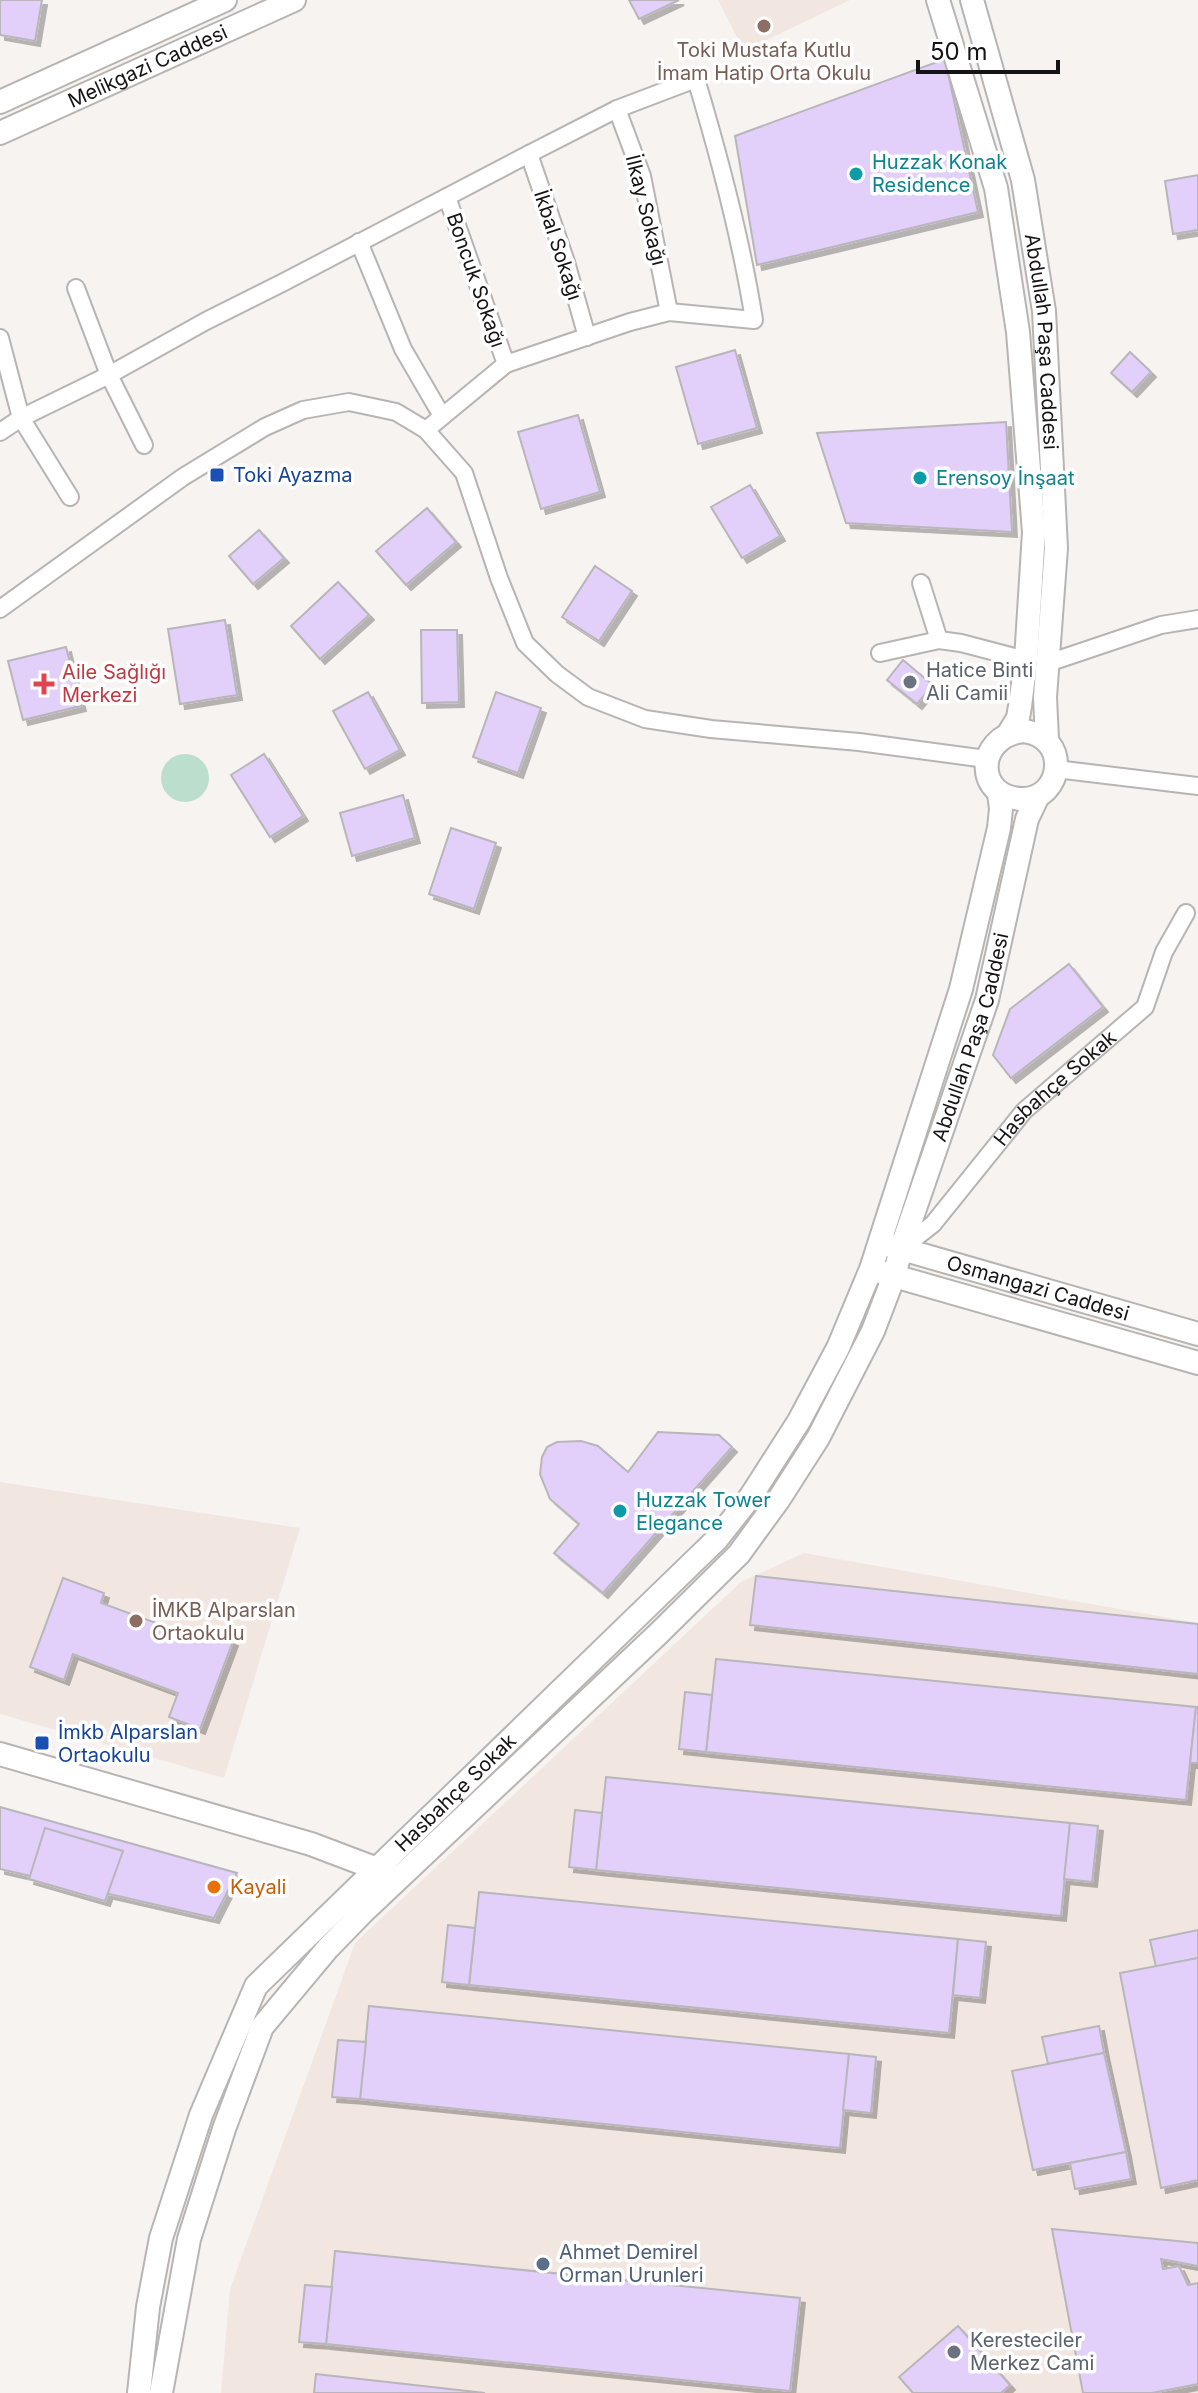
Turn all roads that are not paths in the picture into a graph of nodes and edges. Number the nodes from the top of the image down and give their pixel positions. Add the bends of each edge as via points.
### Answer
1 (225, 0) edge
2 (293, 0) edge
3 (938, 0) edge
4 (972, 0) edge
5 (0, 102) edge
6 (617, 109) junction
7 (0, 133) edge
8 (529, 154) junction
9 (447, 197) junction
10 (359, 242) junction
11 (76, 288) dead end
12 (669, 312) junction
13 (587, 337) junction
14 (0, 338) edge
15 (506, 364) junction
16 (109, 375) junction
17 (442, 416) junction
18 (21, 418) junction
19 (426, 430) junction
20 (0, 432) edge
21 (144, 445) dead end
22 (70, 497) dead end
23 (921, 583) dead end
24 (0, 609) edge
25 (1198, 619) edge
26 (939, 640) junction
27 (880, 653) dead end
28 (1026, 660) junction
29 (1048, 663) junction
30 (1009, 733) junction
31 (1047, 739) junction
32 (986, 759) junction
33 (1056, 769) junction
34 (1198, 786) edge
35 (999, 793) junction
36 (1038, 796) junction
37 (1186, 913) dead end
38 (879, 1243) junction
39 (901, 1249) junction
40 (871, 1269) junction
41 (894, 1276) junction
42 (1198, 1334) edge
43 (1198, 1363) edge
44 (0, 1754) edge
45 (377, 1869) junction
46 (396, 1881) junction
47 (139, 2393) edge
48 (161, 2393) edge

1 - 5 main road, Melikgazi Caddesi
2 - 7 main road, Melikgazi Caddesi
3 - 28 main road, Abdullah Paşa Caddesi via 996,188 1018,332 1034,532
4 - 29 main road, Abdullah Paşa Caddesi via 1023,180 1044,311 1056,548
6 - 8 street
6 - 12 street, İlkay Sokağı via 642,176
6 - 12 street via 696,79 723,168 754,320
8 - 9 street
8 - 13 street, İkbal Sokağı
9 - 10 street
9 - 15 street, Boncuk Sokağı
10 - 16 street
10 - 17 street via 403,349
11 - 16 street
12 - 13 street
13 - 15 street
14 - 18 street
15 - 17 street
16 - 18 street
16 - 21 street
17 - 19 street
18 - 20 street
18 - 22 street
19 - 24 street via 396,412 349,402 303,410 183,477
19 - 32 street via 464,473 525,643 588,697 645,719
23 - 26 street
25 - 29 street via 1161,625
26 - 27 street
26 - 28 street
28 - 30 main road, Abdullah Paşa Caddesi via 1018,718
29 - 31 main road, Abdullah Paşa Caddesi
30 - 31 main road via 1031,732
30 - 32 main road via 992,746
31 - 33 main road
32 - 35 main road
33 - 34 street
33 - 36 main road via 1051,784
35 - 36 main road via 1019,799
35 - 38 main road, Abdullah Paşa Caddesi via 999,828 961,989
36 - 39 main road, Abdullah Paşa Caddesi via 1027,819 987,1000
37 - 39 street, Hasbahçe Sokak via 1164,952 1145,1007 1024,1111 933,1224
38 - 39 main road, Osmangazi Caddesi
38 - 40 main road, Hasbahçe Sokak
39 - 41 main road, Abdullah Paşa Caddesi
39 - 42 main road, Osmangazi Caddesi
40 - 41 main road, Osmangazi Caddesi
40 - 45 main road, Hasbahçe Sokak via 799,1421 717,1539
41 - 43 main road, Osmangazi Caddesi
41 - 46 main road, Hasbahçe Sokak via 873,1331 818,1438 739,1554
44 - 45 main road via 311,1844
45 - 46 main road
45 - 47 main road, Hasbahçe Sokak via 256,1986 201,2115 161,2238
46 - 48 main road, Hasbahçe Sokak via 328,1948 262,2027 189,2239

